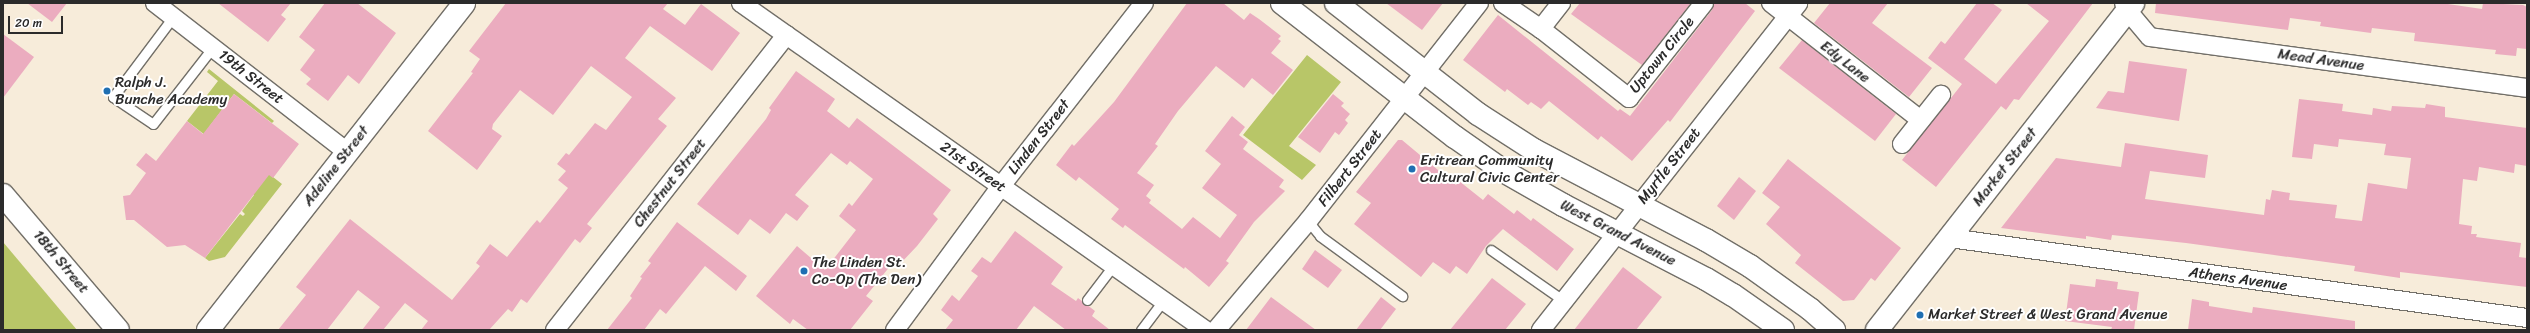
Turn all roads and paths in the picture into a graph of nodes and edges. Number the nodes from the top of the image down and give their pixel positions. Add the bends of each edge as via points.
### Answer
1 (464, 3) edge
2 (741, 3) edge
3 (1144, 3) edge
4 (1282, 3) edge
5 (1336, 3) edge
6 (1479, 3) edge
7 (1503, 3) edge
8 (1561, 3) edge
9 (1704, 3) edge
10 (1771, 3) edge
11 (2128, 5) edge
12 (164, 8) edge
13 (1792, 10) edge
14 (1541, 29) junction
15 (786, 35) junction
16 (212, 47) junction
17 (1425, 72) junction
18 (2527, 88) edge
19 (1941, 96) dead end
20 (1404, 99) junction
21 (1921, 120) junction
22 (1902, 144) dead end
23 (347, 152) junction
24 (1001, 186) junction
25 (5, 200) edge
26 (1639, 206) junction
27 (1308, 221) junction
28 (1617, 232) junction
29 (1950, 238) junction
30 (1491, 250) dead end
31 (1113, 266) junction
32 (1402, 296) dead end
33 (1087, 300) dead end
34 (1163, 301) junction
35 (1564, 301) junction
36 (2527, 318) edge
37 (118, 330) edge
38 (208, 330) edge
39 (555, 330) edge
40 (895, 330) edge
41 (1141, 330) edge
42 (1205, 330) edge
43 (1216, 330) edge
44 (1541, 330) edge
45 (1783, 330) edge
46 (1834, 330) edge
47 (1877, 330) edge

1 - 23 main road, Adeline Street
2 - 15 street, 21st Street
3 - 24 street, Linden Street
4 - 20 main road, West Grand Avenue
5 - 17 main road
6 - 17 street, Filbert Street
7 - 14 street, Uptown Circle
8 - 14 street
9 - 14 street, Uptown Circle via 1629,98
10 - 13 street, Edy Lane
11 - 18 street, Mead Avenue via 2150,37
11 - 29 main road, Market Street
12 - 16 street, 19th Street
12 - 16 lane via 113,97 153,124
13 - 21 street, Edy Lane
13 - 26 street, Myrtle Street
15 - 24 street, 21st Street
15 - 39 street, Chestnut Street
16 - 23 street, 19th Street
17 - 20 street, Filbert Street
17 - 26 main road via 1478,114 1534,150
19 - 21 street
20 - 27 street, Filbert Street
20 - 28 main road, West Grand Avenue via 1505,172
21 - 22 street
23 - 38 main road, Adeline Street
24 - 31 street, 21st Street
24 - 40 street, Linden Street
25 - 37 main road, 18th Street
26 - 28 street, Myrtle Street
26 - 46 main road via 1706,240 1760,272
27 - 32 lane via 1320,236
27 - 43 street, Filbert Street
28 - 35 street, Myrtle Street
28 - 45 main road, West Grand Avenue via 1734,295
29 - 36 street, Athens Avenue
29 - 47 main road, Market Street
30 - 35 lane
31 - 33 lane
31 - 34 street, 21st Street
34 - 41 lane
34 - 42 street, 21st Street
35 - 44 street, Myrtle Street

